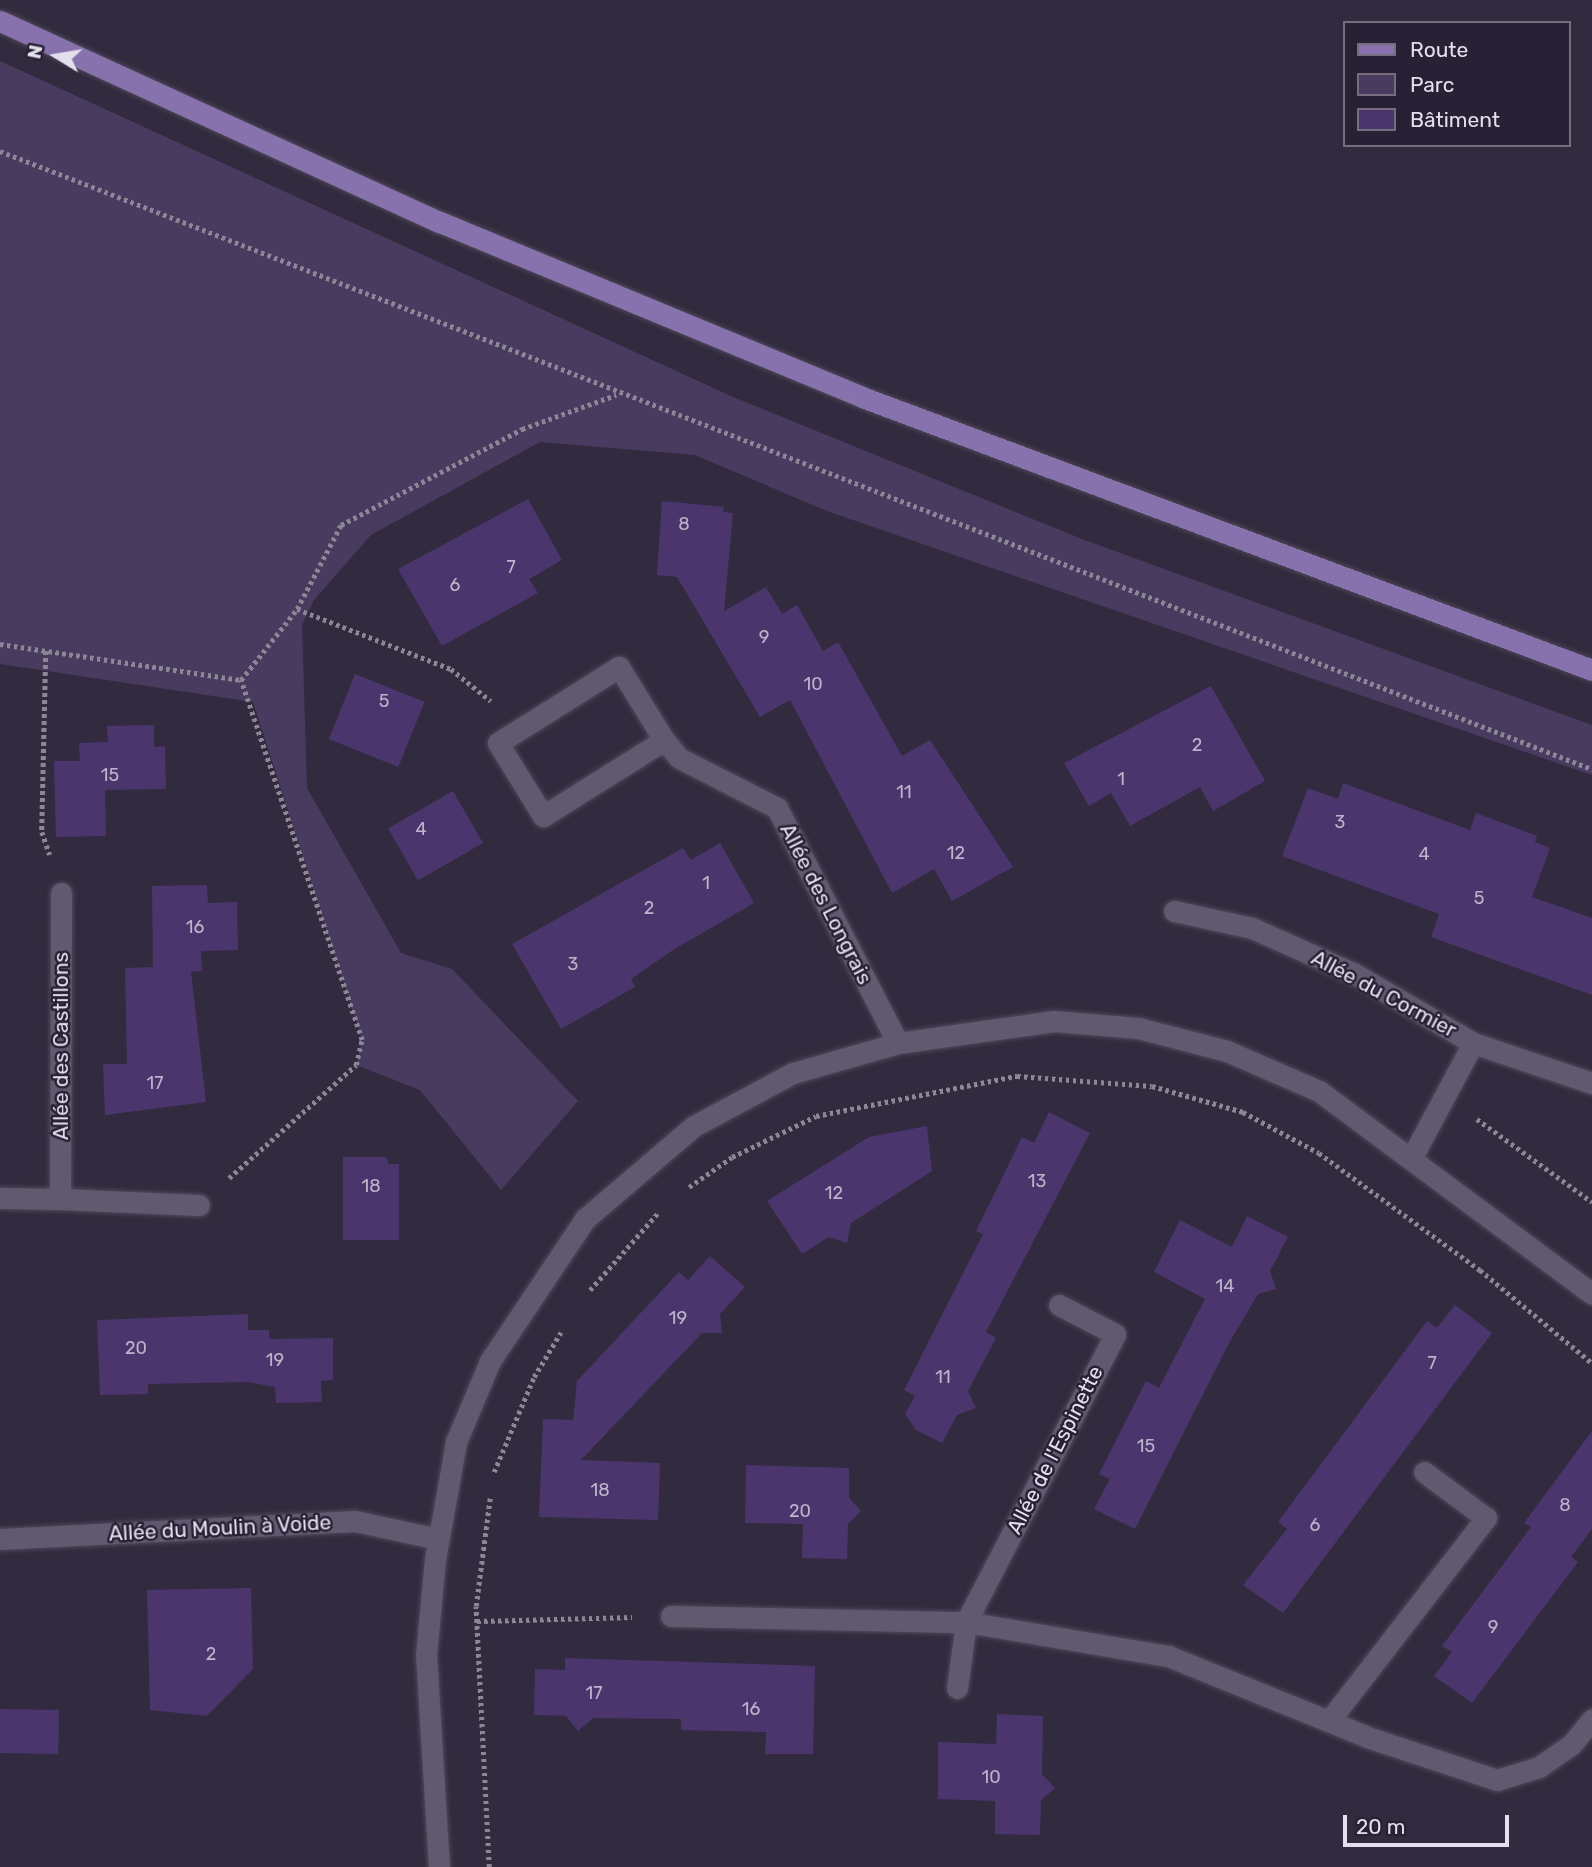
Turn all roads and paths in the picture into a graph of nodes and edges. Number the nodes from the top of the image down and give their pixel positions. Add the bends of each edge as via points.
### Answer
1 (0, 21) edge
2 (0, 151) edge
3 (617, 395) junction
4 (298, 610) junction
5 (0, 644) edge
6 (46, 651) junction
7 (1592, 670) edge
8 (242, 680) junction
9 (523, 727) junction
10 (664, 740) junction
11 (1592, 769) edge
12 (42, 832) dead end
13 (61, 893) dead end
14 (1174, 911) dead end
15 (898, 1043) junction
16 (1473, 1043) junction
17 (1592, 1083) edge
18 (1445, 1096) junction
19 (1412, 1157) junction
20 (228, 1178) dead end
21 (681, 1193) dead end
22 (0, 1198) edge
23 (60, 1199) junction
24 (1592, 1202) edge
25 (199, 1205) dead end
26 (662, 1210) dead end
27 (1592, 1294) edge
28 (584, 1297) dead end
29 (1059, 1305) dead end
30 (569, 1320) dead end
31 (1592, 1363) edge
32 (1424, 1472) dead end
33 (493, 1476) dead end
34 (491, 1488) dead end
35 (0, 1539) edge
36 (438, 1539) junction
37 (671, 1616) joint
38 (477, 1621) junction
39 (966, 1622) junction
40 (957, 1688) dead end
41 (1592, 1719) edge
42 (1329, 1721) junction
43 (439, 1867) edge
44 (489, 1867) edge

1 - 7 main road via 440,222 862,397
2 - 3 path
3 - 4 path via 522,429 341,525
3 - 11 path
4 - 8 path
4 - 9 path via 451,669
5 - 6 path
6 - 8 path
6 - 12 path
8 - 20 path via 362,1040 356,1065
9 - 10 street, Allée des Longrais via 619,667
9 - 10 street, Allée des Longrais via 498,743 543,816
10 - 15 street, Allée des Longrais via 678,758 777,808
13 - 23 street, Allée des Castillons
14 - 16 street, Allée du Cormier via 1252,928 1355,974
15 - 19 street via 1054,1021 1138,1028 1227,1051 1319,1091
15 - 36 street via 793,1073 694,1126 585,1219 490,1361 456,1442
16 - 17 street, Allée du Cormier
16 - 18 street, Allée du Cormier
18 - 19 street, Allée du Cormier
18 - 24 path
19 - 27 street
21 - 31 path via 732,1157 816,1116 1017,1076 1152,1087 1243,1112 1319,1153 1480,1270
22 - 23 street
23 - 25 street
26 - 28 path
29 - 39 street, Allée de l'Espinette via 1115,1334
30 - 33 path via 534,1377
32 - 42 street via 1486,1518
34 - 38 path
35 - 36 street, Allée du Moulin à Voide via 355,1521
36 - 43 street via 426,1655
37 - 38 path
37 - 39 street
38 - 44 path
39 - 40 street, Allée de l'Espinette
39 - 42 street via 1168,1656
41 - 42 street via 1572,1744 1539,1767 1497,1780

